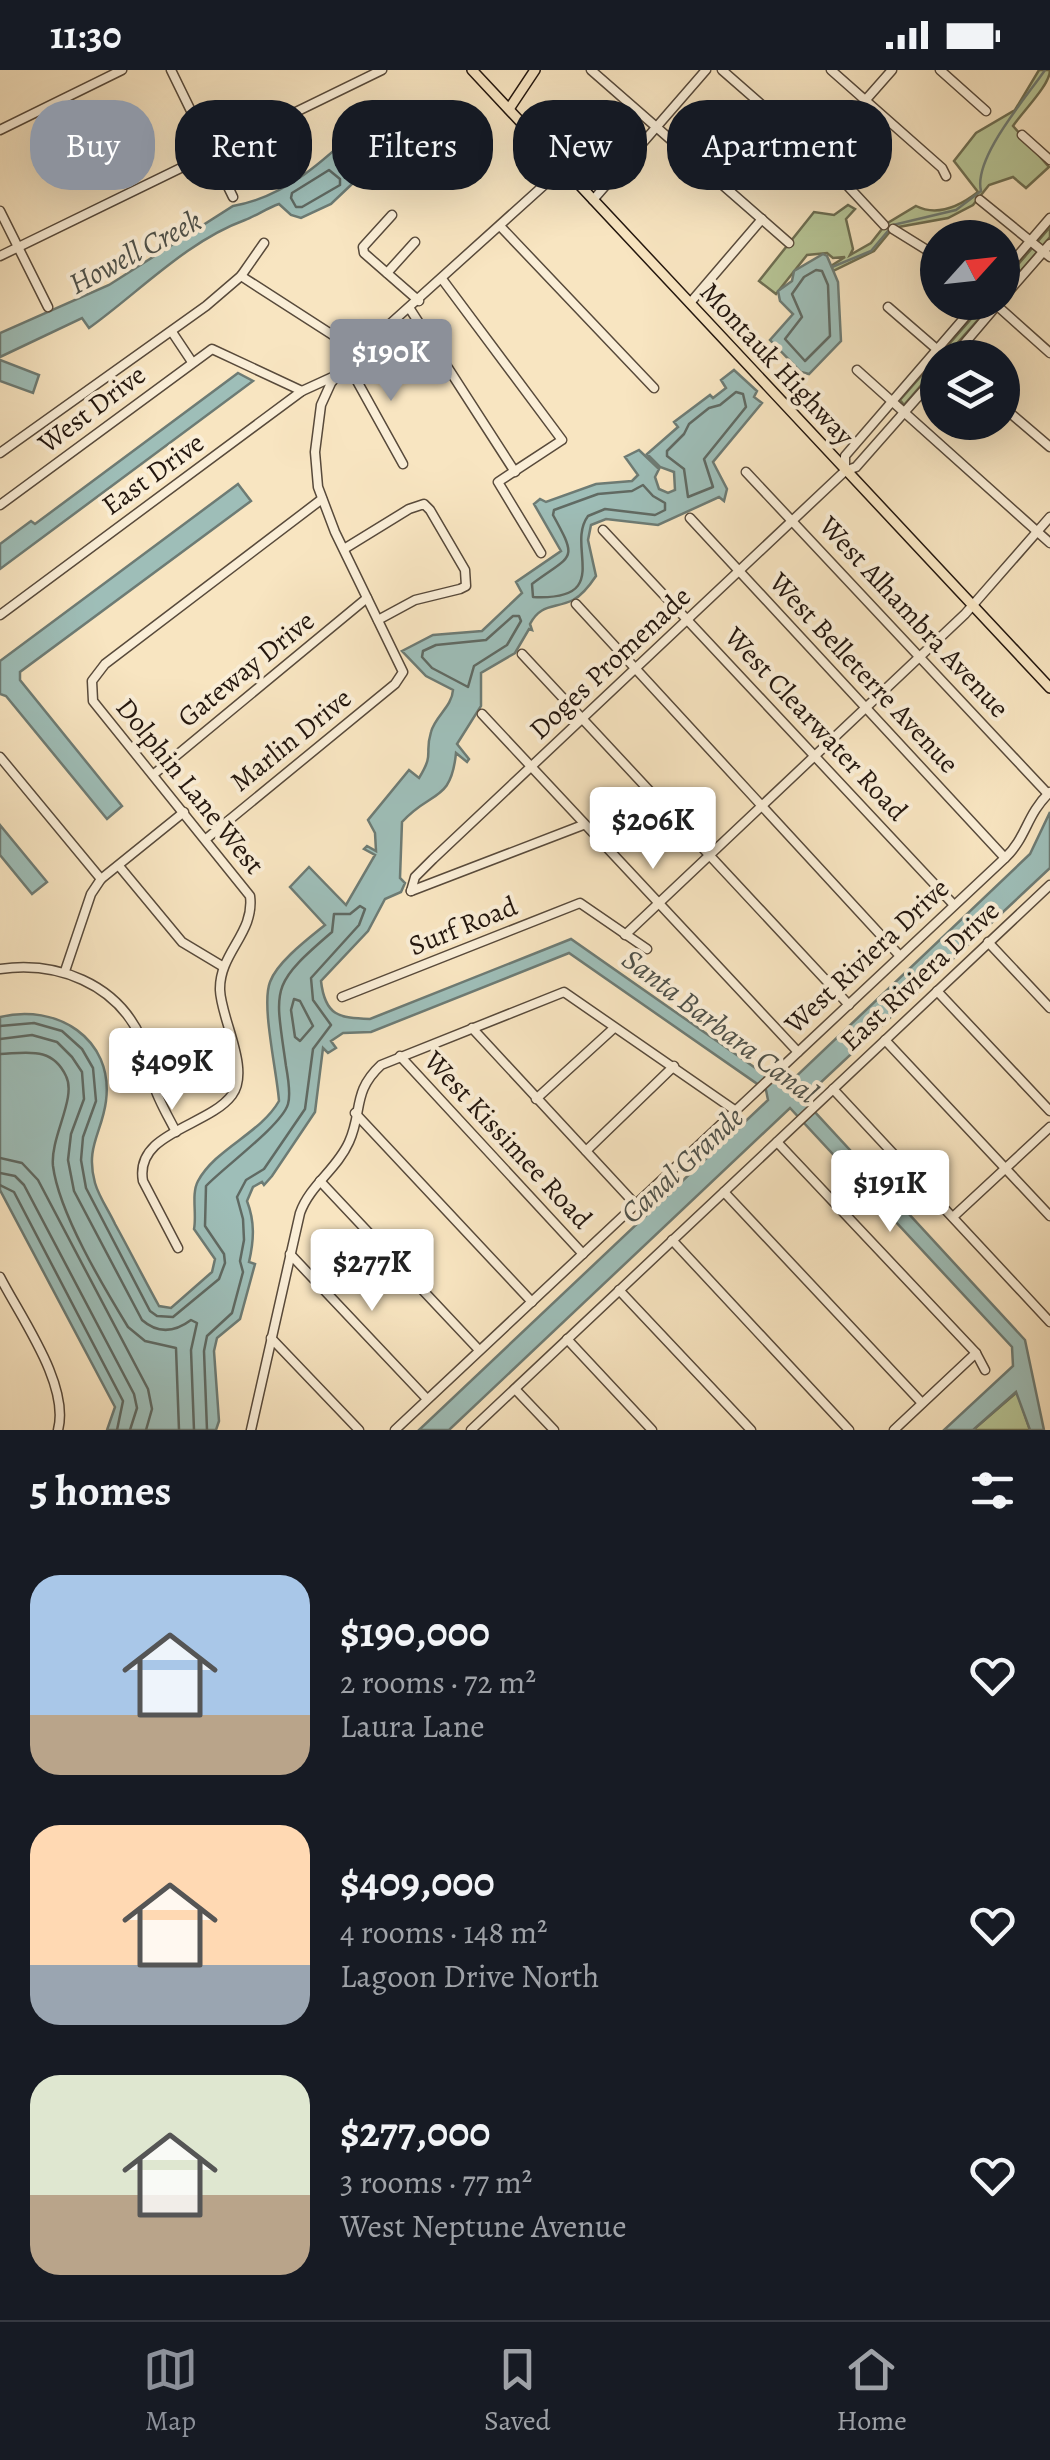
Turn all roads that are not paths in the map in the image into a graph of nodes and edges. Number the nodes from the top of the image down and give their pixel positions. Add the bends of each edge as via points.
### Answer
1 (122, 70) edge
2 (171, 70) edge
3 (382, 70) edge
4 (472, 70) edge
5 (535, 70) edge
6 (591, 70) edge
7 (706, 70) edge
8 (722, 70) edge
9 (831, 70) edge
10 (892, 70) edge
11 (940, 70) edge
12 (186, 100) edge
13 (756, 100) edge
14 (866, 100) joint
15 (312, 104) edge
16 (509, 109) junction
17 (986, 111) dead end
18 (513, 113) edge
19 (892, 123) edge
20 (656, 127) junction
21 (0, 130) edge
22 (1022, 135) dead end
23 (1050, 160) edge
24 (175, 171) edge
25 (946, 176) dead end
26 (230, 190) edge
27 (539, 190) edge
28 (584, 190) edge
29 (853, 190) edge
30 (234, 197) dead end
31 (593, 200) junction
32 (980, 200) dead end
33 (0, 210) edge
34 (392, 214) dead end
35 (1050, 218) edge
36 (762, 219) junction
37 (500, 226) junction
38 (1030, 241) junction
39 (415, 242) dead end
40 (789, 243) dead end
41 (264, 244) dead end
42 (920, 246) edge
43 (18, 247) junction
44 (1048, 251) edge
45 (1020, 253) edge
46 (0, 256) edge
47 (387, 273) junction
48 (242, 276) junction
49 (442, 279) junction
50 (1020, 280) edge
51 (418, 301) junction
52 (690, 303) junction
53 (48, 307) dead end
54 (888, 307) dead end
55 (410, 309) junction
56 (963, 320) edge
57 (982, 320) edge
58 (1017, 320) edge
59 (172, 332) junction
60 (926, 340) edge
61 (946, 340) edge
62 (965, 340) edge
63 (358, 352) junction
64 (1050, 352) edge
65 (192, 362) junction
66 (347, 363) junction
67 (857, 370) dead end
68 (920, 370) edge
69 (337, 375) junction
70 (306, 388) junction
71 (654, 388) dead end
72 (920, 394) edge
73 (324, 398) junction
74 (892, 402) junction
75 (904, 412) junction
76 (1020, 421) edge
77 (1050, 447) edge
78 (0, 453) edge
79 (403, 464) dead end
80 (845, 471) junction
81 (516, 472) junction
82 (746, 472) dead end
83 (322, 498) junction
84 (0, 505) edge
85 (690, 518) dead end
86 (1050, 518) edge
87 (793, 521) junction
88 (603, 530) dead end
89 (1037, 532) junction
90 (1050, 543) edge
91 (344, 549) junction
92 (541, 553) dead end
93 (740, 572) junction
94 (367, 598) junction
95 (576, 604) dead end
96 (973, 606) junction
97 (0, 615) edge
98 (688, 619) junction
99 (378, 620) junction
100 (522, 654) dead end
101 (920, 657) junction
102 (635, 670) junction
103 (1050, 688) edge
104 (865, 708) junction
105 (482, 714) dead end
106 (582, 719) junction
107 (815, 755) junction
108 (0, 758) edge
109 (531, 768) junction
110 (154, 774) junction
111 (1049, 793) edge
112 (762, 806) junction
113 (184, 812) junction
114 (583, 825) junction
115 (206, 839) junction
116 (709, 856) junction
117 (1005, 858) junction
118 (118, 866) junction
119 (101, 878) junction
120 (1050, 884) edge
121 (1041, 893) junction
122 (1050, 902) edge
123 (658, 904) junction
124 (954, 905) junction
125 (625, 934) junction
126 (988, 942) junction
127 (647, 949) dead end
128 (900, 956) junction
129 (1, 966) edge
130 (222, 966) junction
131 (65, 972) junction
132 (936, 991) junction
133 (342, 997) dead end
134 (849, 1005) junction
135 (1050, 1008) edge
136 (472, 1028) junction
137 (614, 1028) junction
138 (885, 1040) junction
139 (798, 1052) junction
140 (400, 1056) junction
141 (674, 1066) junction
142 (833, 1089) junction
143 (536, 1099) junction
144 (736, 1111) junction
145 (1050, 1111) edge
146 (355, 1113) junction
147 (1050, 1127) edge
148 (176, 1132) junction
149 (776, 1142) junction
150 (586, 1151) junction
151 (1006, 1168) junction
152 (320, 1180) junction
153 (724, 1192) junction
154 (636, 1205) junction
155 (1050, 1216) edge
156 (954, 1217) junction
157 (672, 1240) junction
158 (178, 1248) dead end
159 (290, 1254) junction
160 (583, 1254) junction
161 (0, 1277) edge
162 (619, 1290) junction
163 (532, 1302) junction
164 (1050, 1322) edge
165 (271, 1338) junction
166 (567, 1339) junction
167 (479, 1350) junction
168 (976, 1353) junction
169 (985, 1370) dead end
170 (516, 1389) junction
171 (427, 1399) junction
172 (922, 1403) junction
173 (254, 1428) edge
174 (58, 1430) edge
175 (359, 1430) edge
176 (395, 1430) edge
177 (472, 1430) edge
178 (554, 1430) edge
179 (652, 1430) edge
180 (751, 1430) edge
181 (849, 1430) edge
182 (894, 1430) edge

1 - 21 street
2 - 12 street
3 - 15 street
4 - 16 main road, Montauk Highway
5 - 16 main road
6 - 20 street
7 - 20 street
8 - 13 street
9 - 14 street
10 - 14 street
11 - 17 street
16 - 18 main road, Montauk Highway
19 - 25 street
20 - 31 street
20 - 36 street
22 - 23 street
24 - 43 street
26 - 30 street
27 - 37 street
28 - 31 main road, Montauk Highway
29 - 42 street via 888,227
31 - 52 main road, Montauk Highway
32 - 38 street
33 - 43 street
34 - 47 street via 364,247
35 - 38 street
36 - 40 street
36 - 52 street
37 - 49 street
37 - 71 street
38 - 44 street
38 - 45 street
39 - 47 street
41 - 48 street
43 - 46 street
43 - 53 street
44 - 50 street
47 - 51 street
48 - 59 street
48 - 63 street
49 - 51 street
49 - 81 street via 562,440
51 - 55 street
52 - 80 main road, Montauk Highway
54 - 60 street
55 - 63 street
55 - 81 street
56 - 61 street
57 - 62 street
58 - 64 street
59 - 65 street
59 - 78 street
63 - 66 street
65 - 70 street, West Drive via 212,349
65 - 84 street, West Drive
66 - 69 street
66 - 79 street
67 - 74 street
68 - 74 street
69 - 70 street, East Drive
69 - 73 street
70 - 73 street
70 - 97 street, East Drive
72 - 75 street, Doges Promenade
73 - 83 street via 315,452
74 - 75 street
74 - 80 street via 845,456
75 - 80 street, Doges Promenade
75 - 89 street
76 - 77 street
80 - 87 street, Doges Promenade
80 - 96 main road, Montauk Highway
81 - 92 street via 498,482
82 - 87 street, West Alhambra Avenue
83 - 91 street
83 - 110 street, Dolphin Lane West via 92,680 93,701
85 - 93 street, West Belleterre Avenue
86 - 89 street
87 - 93 street, Doges Promenade
87 - 101 street, West Alhambra Avenue
88 - 98 street, West Clearwater Road
89 - 90 street
89 - 96 street
91 - 94 street
91 - 99 street via 424,504 464,570 466,586 415,600
93 - 98 street, Doges Promenade
93 - 104 street, West Belleterre Avenue
94 - 99 street
94 - 110 street, Gateway Drive
95 - 102 street
96 - 101 street
96 - 103 main road, Montauk Highway
98 - 102 street, Doges Promenade
98 - 107 street, West Clearwater Road
99 - 115 street, Marlin Drive via 403,672 395,684
100 - 106 street
101 - 104 street
101 - 111 street, West Alhambra Avenue
102 - 106 street, Doges Promenade
102 - 112 street
104 - 107 street
104 - 117 street, West Belleterre Avenue
105 - 109 street
106 - 109 street, Doges Promenade
106 - 116 street
107 - 112 street
107 - 124 street, West Clearwater Road
108 - 119 street
109 - 114 street
109 - 114 street, Doges Promenade via 415,878 411,891
110 - 113 street, Dolphin Lane West
111 - 117 street, West Riviera Drive
112 - 116 street
112 - 128 street
113 - 115 street, Dolphin Lane West
113 - 118 street
114 - 123 street
115 - 130 street, Dolphin Lane West via 250,896 250,918
116 - 123 street
116 - 134 street
117 - 124 street, West Riviera Drive
118 - 119 street
118 - 130 street via 182,942
119 - 131 street
120 - 121 street, East Riviera Drive
121 - 122 street
121 - 126 street, East Riviera Drive
123 - 125 street
123 - 139 street
124 - 128 street, West Riviera Drive
125 - 127 street, Surf Road
125 - 133 street, Surf Road via 580,903
126 - 132 street, East Riviera Drive
126 - 135 street
128 - 134 street, West Riviera Drive
129 - 131 street
130 - 148 street via 221,1004 238,1082 228,1100
131 - 148 street via 102,991 130,1019
132 - 138 street, East Riviera Drive
132 - 145 street
134 - 139 street, West Riviera Drive
136 - 137 street via 564,992
136 - 140 street
136 - 143 street
137 - 141 street
137 - 143 street
138 - 142 street, East Riviera Drive
138 - 151 street
139 - 144 street, West Riviera Drive
140 - 146 street via 363,1084
140 - 160 street, West Kissimee Road
141 - 144 street
141 - 150 street
142 - 149 street, East Riviera Drive
142 - 156 street
143 - 150 street
144 - 154 street, West Riviera Drive
146 - 152 street via 350,1141
146 - 163 street
147 - 151 street
148 - 158 street via 148,1151 140,1168
149 - 153 street, East Riviera Drive
149 - 168 street
150 - 154 street
151 - 155 street
151 - 156 street
152 - 159 street via 304,1200
152 - 167 street
153 - 157 street, East Riviera Drive
153 - 172 street
154 - 160 street, West Riviera Drive
156 - 164 street
157 - 162 street, East Riviera Drive
157 - 181 street
159 - 165 street
159 - 171 street
160 - 163 street, West Riviera Drive
161 - 174 street via 58,1390
162 - 166 street, East Riviera Drive
162 - 180 street
163 - 167 street, West Riviera Drive
165 - 173 street
165 - 175 street
166 - 170 street, East Riviera Drive
166 - 179 street
167 - 171 street, West Riviera Drive
168 - 169 street
168 - 172 street
170 - 177 street, East Riviera Drive
170 - 178 street
171 - 176 street, West Riviera Drive
172 - 182 street

